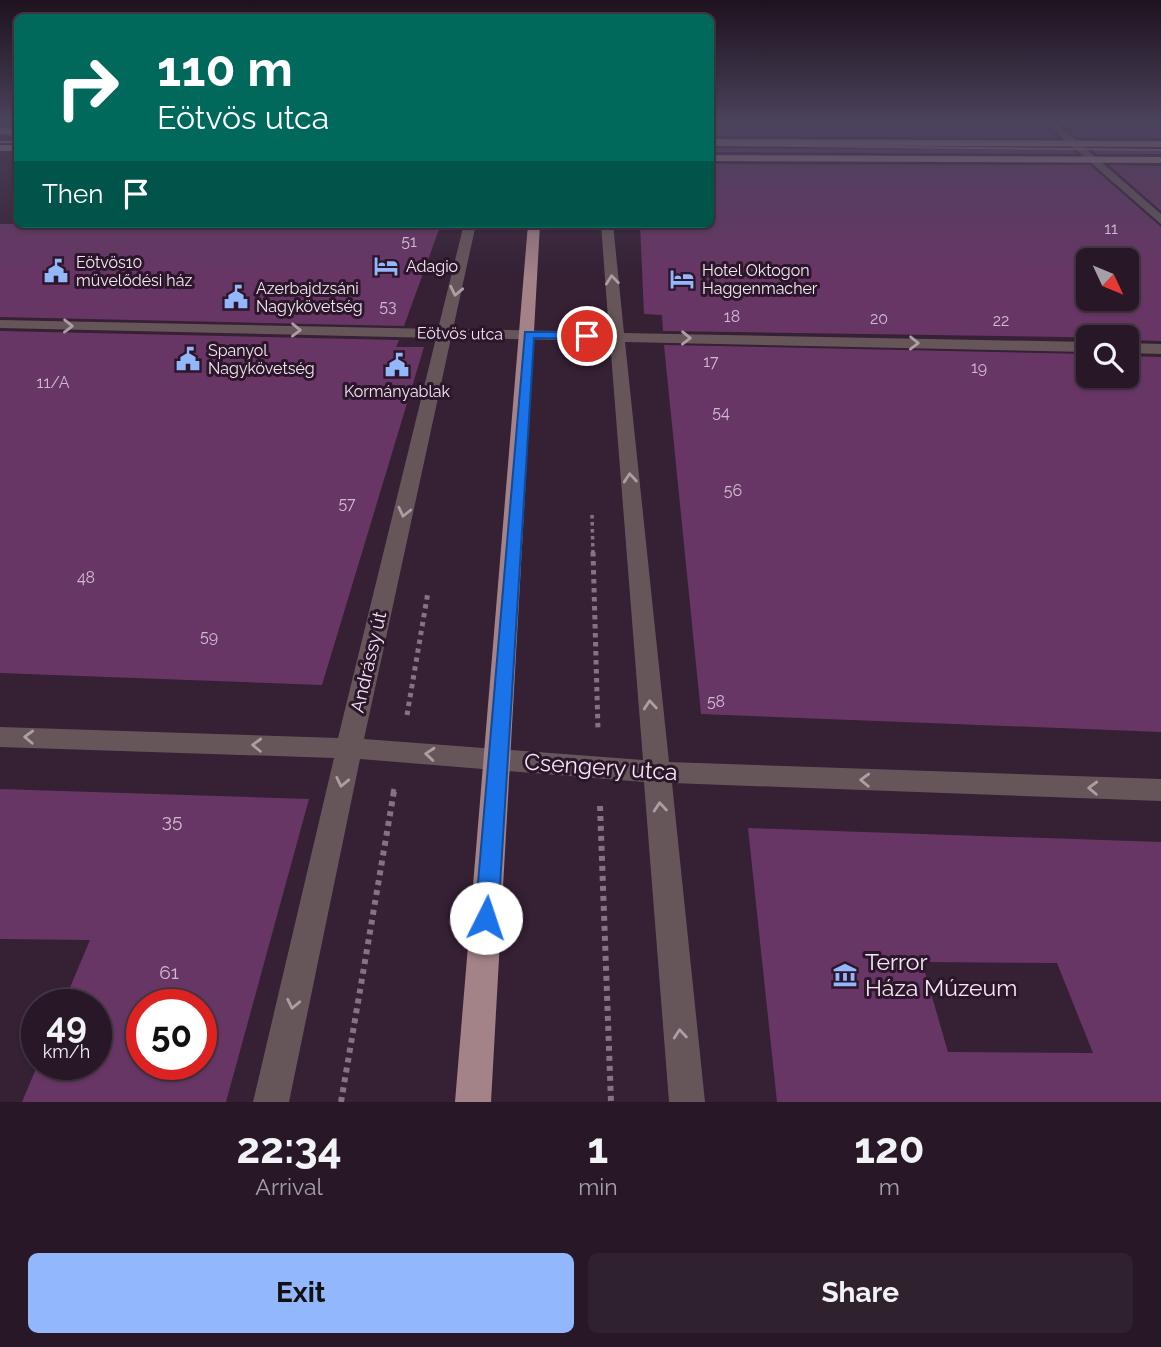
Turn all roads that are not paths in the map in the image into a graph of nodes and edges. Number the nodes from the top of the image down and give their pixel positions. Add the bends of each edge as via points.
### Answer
1 (1106, 172) edge
2 (1161, 220) edge
3 (469, 228) edge
4 (534, 228) edge
5 (607, 228) edge
6 (0, 324) edge
7 (447, 333) junction
8 (529, 334) junction
9 (618, 337) junction
10 (1076, 347) edge
11 (1139, 348) edge
12 (1161, 349) edge
13 (0, 737) edge
14 (349, 747) junction
15 (498, 760) junction
16 (656, 772) junction
17 (1161, 790) edge
18 (271, 1102) edge
19 (473, 1102) edge
20 (687, 1102) edge

1 - 2 street
3 -> 7 street, Andrássy út
4 - 8 main road
9 -> 5 street
6 -> 7 street, Eötvös utca
7 - 8 street, Eötvös utca
7 -> 14 street, Andrássy út
8 - 9 street, Eötvös utca
8 - 15 main road
9 -> 10 street, Eötvös utca
16 -> 9 street
11 - 12 street
14 -> 13 street, Csengery utca
15 -> 14 street, Csengery utca
14 -> 18 street, Andrássy út
15 - 16 street, Csengery utca
15 - 19 main road
17 -> 16 street, Csengery utca
20 -> 16 street

